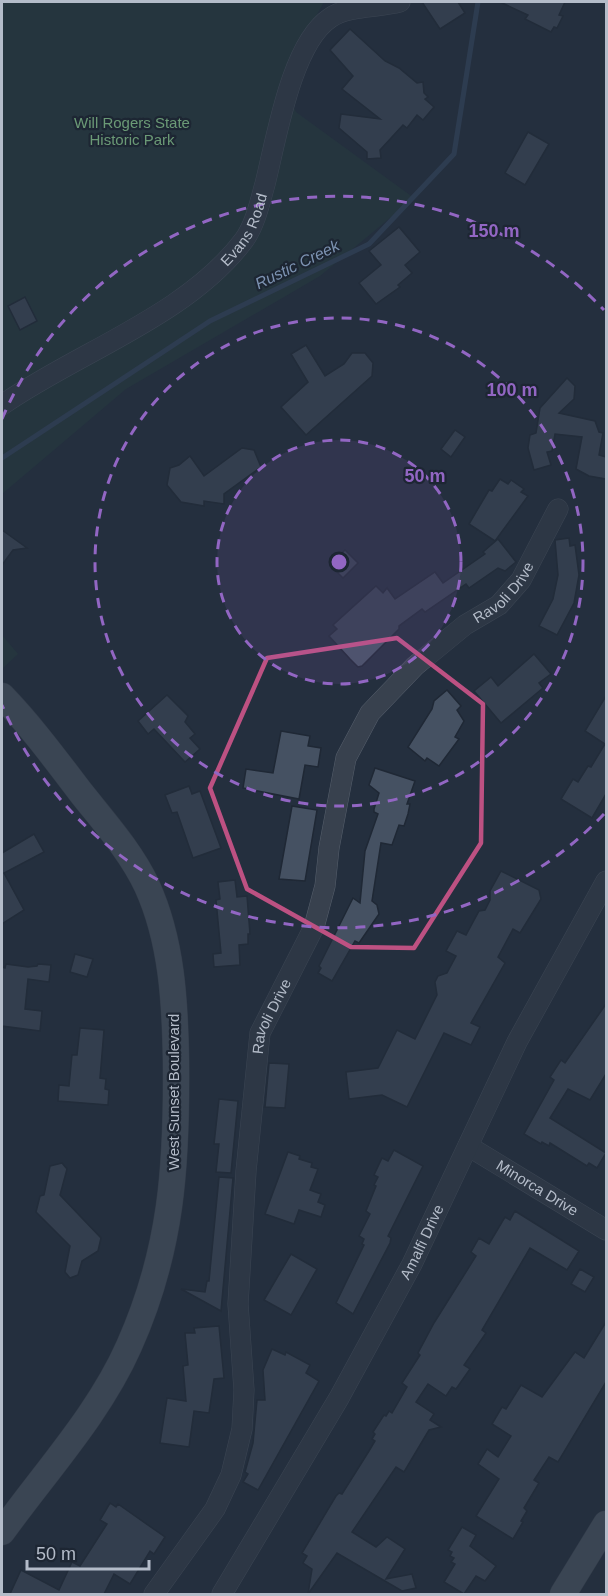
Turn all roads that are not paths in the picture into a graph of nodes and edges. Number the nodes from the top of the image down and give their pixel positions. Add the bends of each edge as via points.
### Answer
1 (400, 2) edge
2 (2, 405) edge
3 (558, 509) dead end
4 (2, 696) edge
5 (606, 881) edge
6 (468, 1146) junction
7 (606, 1230) edge
8 (606, 1524) edge
9 (2, 1532) edge
10 (154, 1594) edge
11 (222, 1594) edge
12 (563, 1594) edge

1 - 2 street, Evans Road via 330,17 314,34 289,87 259,206 245,239 215,271 174,303
3 - 10 street, Ravoli Drive via 521,580 498,605 465,625 415,666 370,712 346,758 325,886 314,927 260,1033 238,1304 244,1390 242,1429 231,1475 215,1509
4 - 9 main road, West Sunset Boulevard via 115,835 146,885 168,951 176,1034 177,1127 167,1229 155,1280 129,1347 100,1399
5 - 6 street, Amalfi Drive via 516,1042
6 - 7 street, Minorca Drive
6 - 11 street, Amalfi Drive via 412,1264 339,1398
8 - 12 main road

